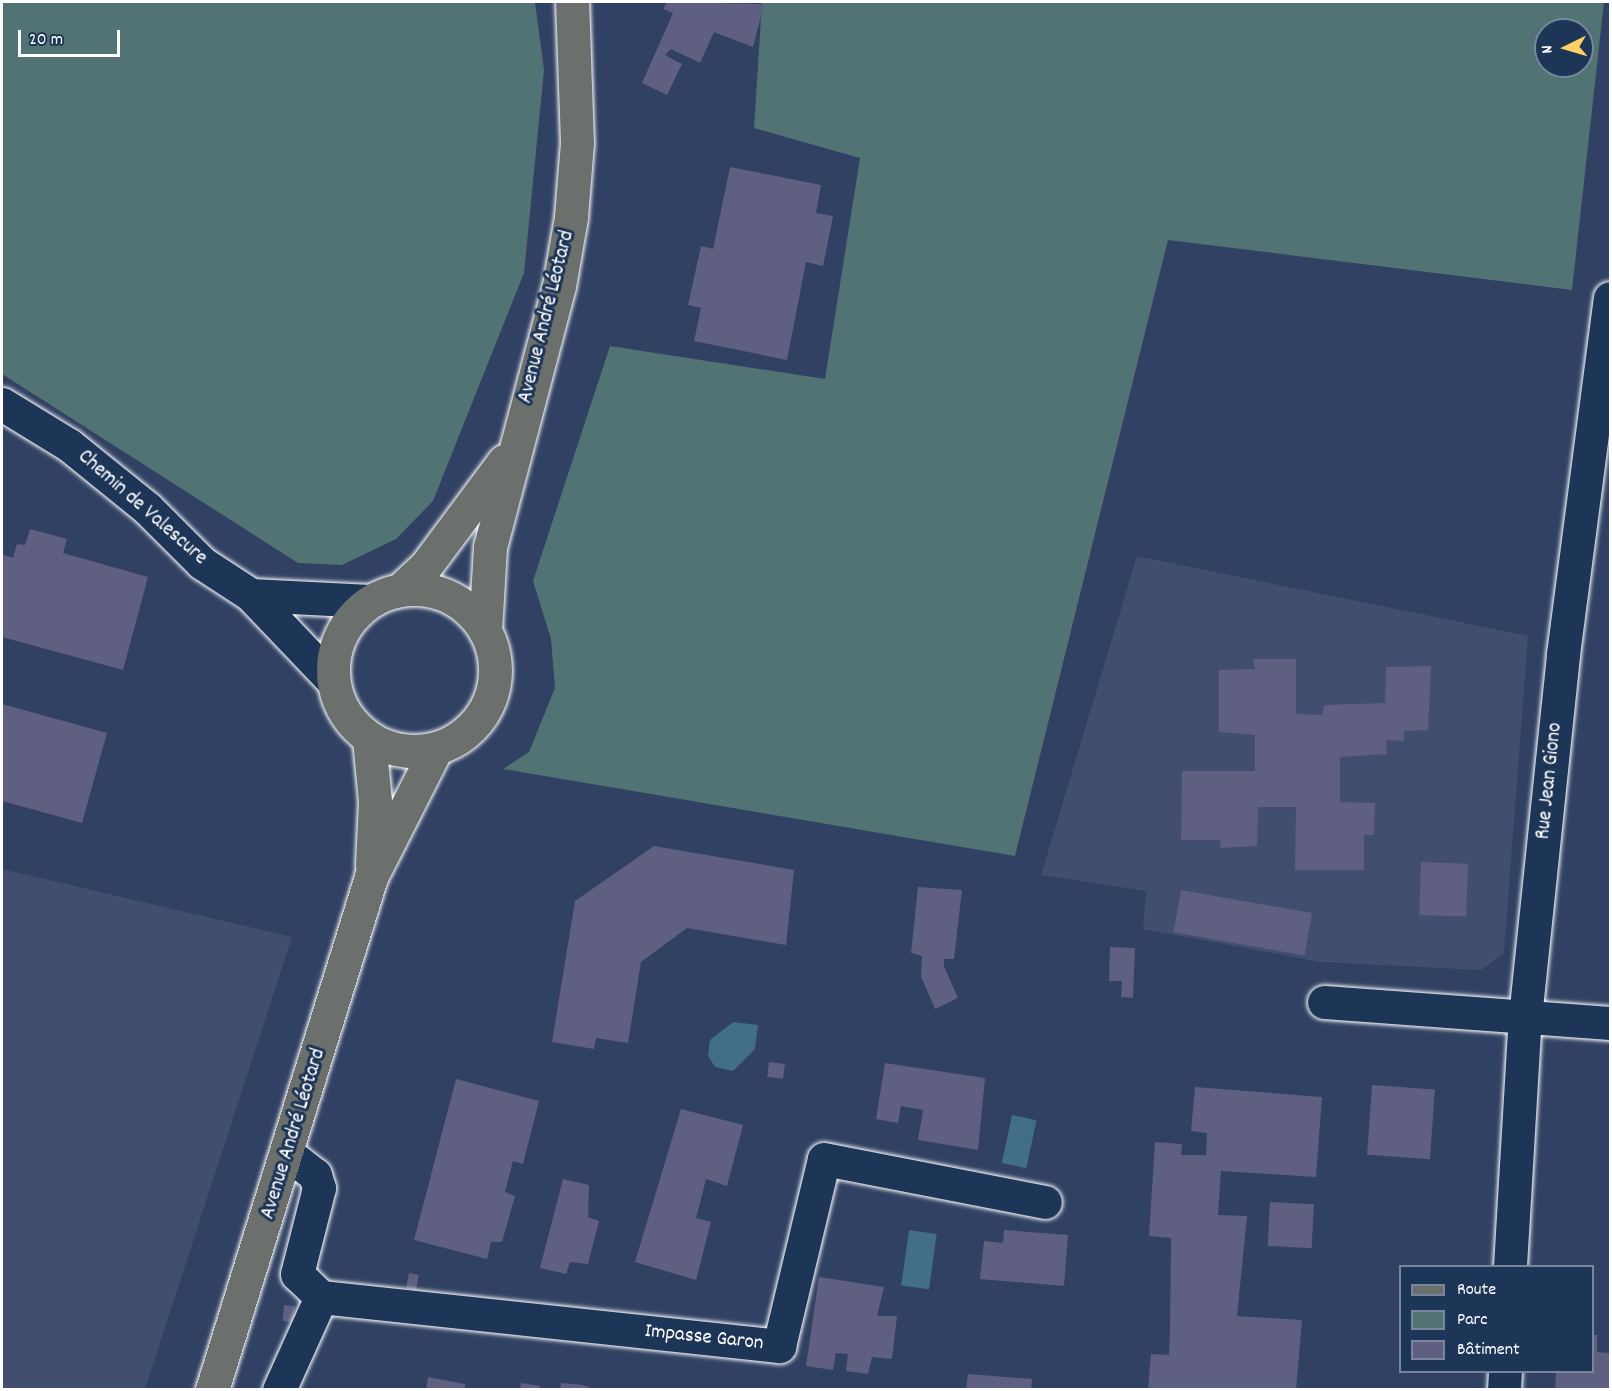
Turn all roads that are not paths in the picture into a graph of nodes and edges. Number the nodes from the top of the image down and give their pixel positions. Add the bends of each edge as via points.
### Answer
1 (572, 2) edge
2 (1611, 298) edge
3 (2, 404) edge
4 (512, 451) junction
5 (250, 595) junction
6 (385, 596) junction
7 (485, 631) junction
8 (333, 681) junction
9 (369, 739) junction
10 (436, 749) junction
11 (371, 877) junction
12 (1324, 1002) dead end
13 (1524, 1017) junction
14 (1611, 1023) edge
15 (288, 1154) junction
16 (1045, 1202) dead end
17 (1510, 1265) edge
18 (321, 1297) junction
19 (1505, 1373) edge
20 (213, 1389) edge
21 (279, 1389) edge
22 (1504, 1389) edge

1 - 4 main road, Avenue André Léotard via 577,143 571,217 559,286
2 - 13 street, Rue Jean Giono via 1563,654
3 - 5 street, Chemin de Valescure via 69,445 147,508 202,563
4 - 6 main road, Avenue André Léotard via 424,567
4 - 7 main road, Avenue André Léotard via 490,547
5 - 6 street
5 - 8 street, Chemin de Valescure
6 - 7 main road via 440,593 473,615
6 - 8 main road via 340,636
7 - 10 main road via 495,672 484,711 471,728
8 - 9 main road via 339,703
9 - 10 main road via 413,752
9 - 11 main road, Avenue André Léotard via 375,801
10 - 11 main road, Avenue André Léotard
11 - 15 main road, Avenue André Léotard
12 - 13 street
13 - 14 street
13 - 17 street, Rue Jean Giono
15 - 18 street via 315,1175 319,1188 297,1274
15 - 20 main road, Avenue André Léotard
16 - 18 street, Impasse Garon via 824,1159 779,1346
18 - 21 street
19 - 22 street

